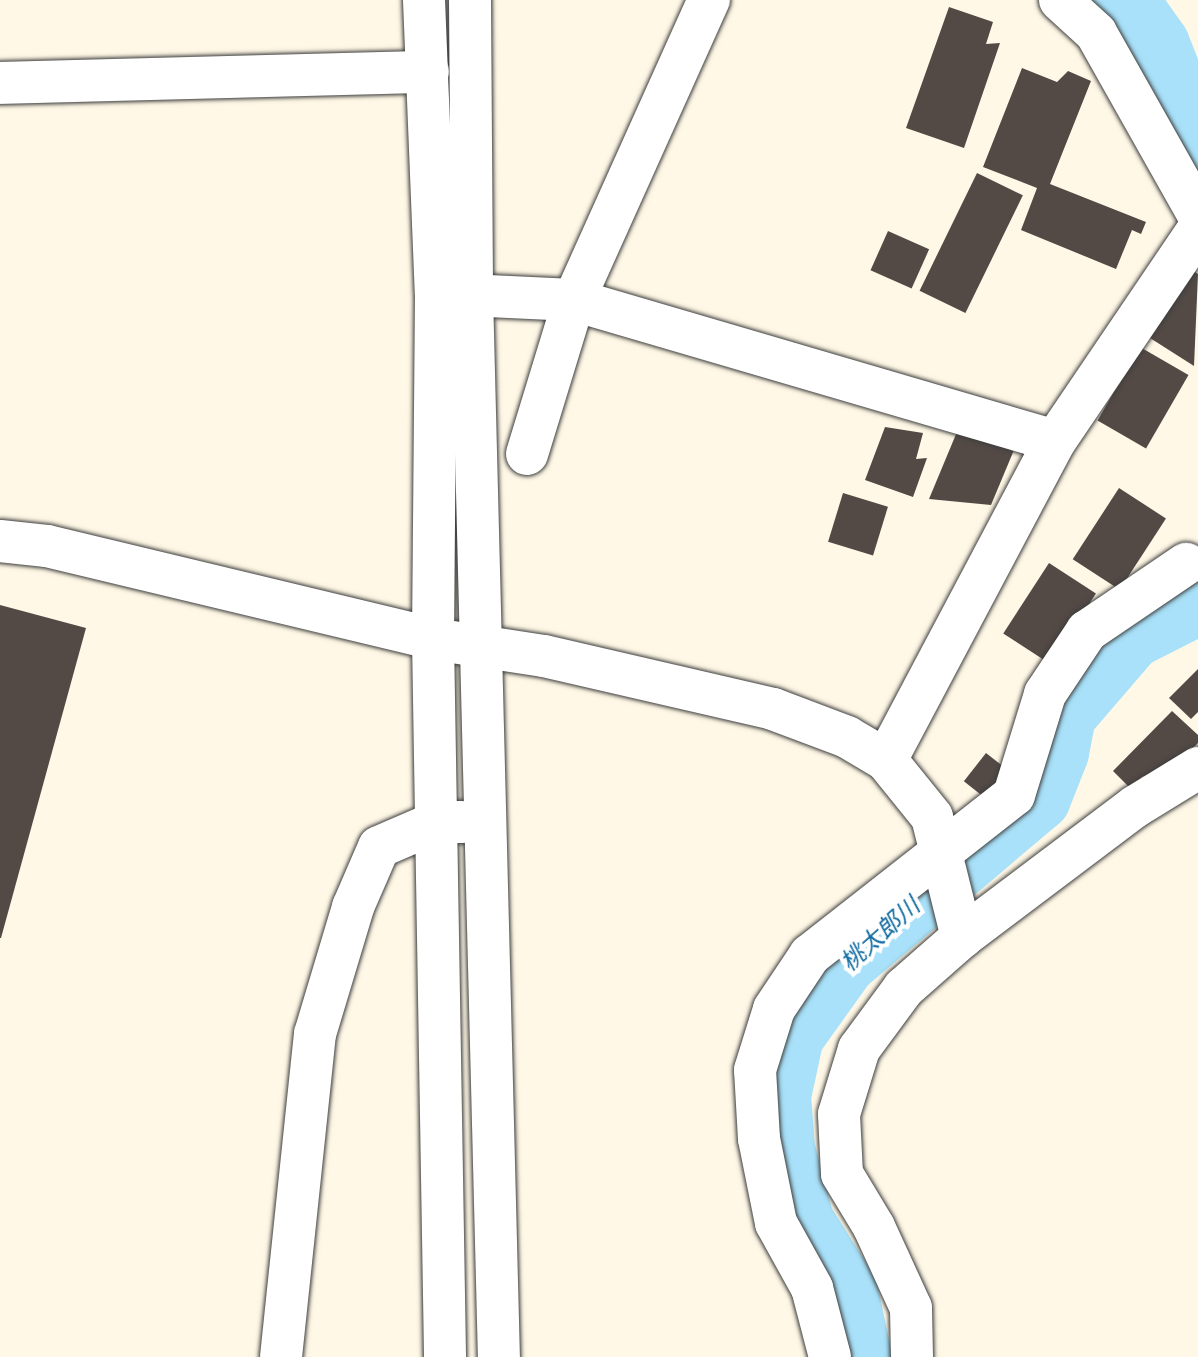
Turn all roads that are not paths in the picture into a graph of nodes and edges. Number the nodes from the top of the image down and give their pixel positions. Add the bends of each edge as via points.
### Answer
1 (424, 0) edge
2 (470, 0) edge
3 (709, 0) edge
4 (1060, 0) edge
5 (428, 72) junction
6 (0, 83) edge
7 (1198, 214) edge
8 (1198, 230) edge
9 (454, 294) junction
10 (574, 300) junction
11 (1055, 441) junction
12 (527, 454) dead end
13 (0, 541) edge
14 (1194, 567) edge
15 (433, 639) junction
16 (481, 648) junction
17 (886, 760) junction
18 (1198, 768) edge
19 (484, 821) junction
20 (437, 822) junction
21 (941, 853) junction
22 (962, 937) junction
23 (281, 1357) edge
24 (445, 1357) edge
25 (499, 1357) edge
26 (830, 1357) edge
27 (912, 1357) edge

1 - 5 street
2 - 9 street
3 - 10 street
4 - 7 street via 1096,33
5 - 6 street
5 - 9 street
8 - 11 street
9 - 10 street
9 - 15 street
9 - 16 street
10 - 11 street
10 - 12 street
11 - 17 street
13 - 15 street via 47,546
14 - 21 street via 1087,631 1045,694 1014,795
15 - 16 street
15 - 20 street
16 - 17 street via 544,656 773,709 847,737
16 - 19 street
17 - 21 street via 932,817
18 - 22 street via 1136,806
19 - 20 street
19 - 25 street
20 - 23 street via 379,847 353,907 315,1034
20 - 24 street
21 - 22 street
21 - 26 street via 810,955 774,1009 755,1070 759,1139 776,1223 812,1288
22 - 27 street via 904,988 859,1049 839,1114 842,1174 874,1227 911,1308

